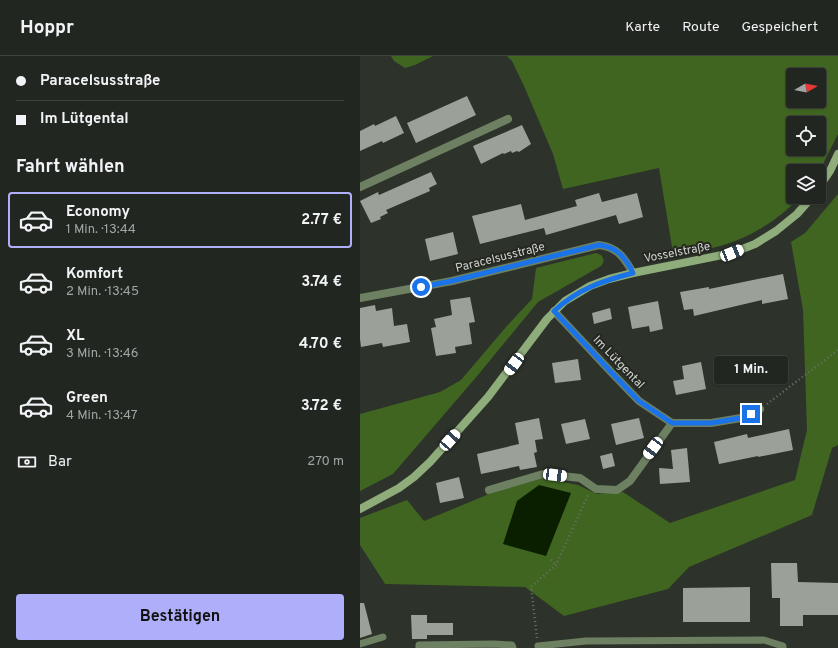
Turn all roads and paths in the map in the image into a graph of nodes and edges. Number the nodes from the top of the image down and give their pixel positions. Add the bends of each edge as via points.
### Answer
1 (508, 120) dead end
2 (838, 154) edge
3 (826, 177) edge
4 (360, 186) edge
5 (806, 204) edge
6 (633, 273) junction
7 (360, 298) edge
8 (554, 311) junction
9 (838, 350) edge
10 (760, 409) joint
11 (672, 423) junction
12 (596, 489) junction
13 (489, 490) dead end
14 (360, 509) edge
15 (551, 560) dead end
16 (556, 565) junction
17 (383, 637) dead end
18 (360, 644) edge
19 (538, 646) joint
20 (419, 648) edge
21 (513, 648) edge
22 (783, 648) edge

1 - 4 street
2 - 3 street
5 - 6 street, Vosselstraße via 776,231 755,244 732,253
6 - 7 street, Paracelsusstraße via 627,261 610,246 599,245 452,281
6 - 8 street, Vosselstraße via 590,286
8 - 11 street, Im Lütgental via 639,401
8 - 14 street, Vosselstraße via 488,397 430,462 399,488
9 - 10 path
10 - 11 street via 741,418 711,423
11 - 12 street via 630,481 617,490
12 - 13 street via 580,478 543,474
12 - 16 path via 586,497
15 - 16 path
16 - 19 path via 531,587
17 - 18 lane
19 - 22 lane via 586,641 764,640
20 - 21 lane via 419,645 494,644 512,645

